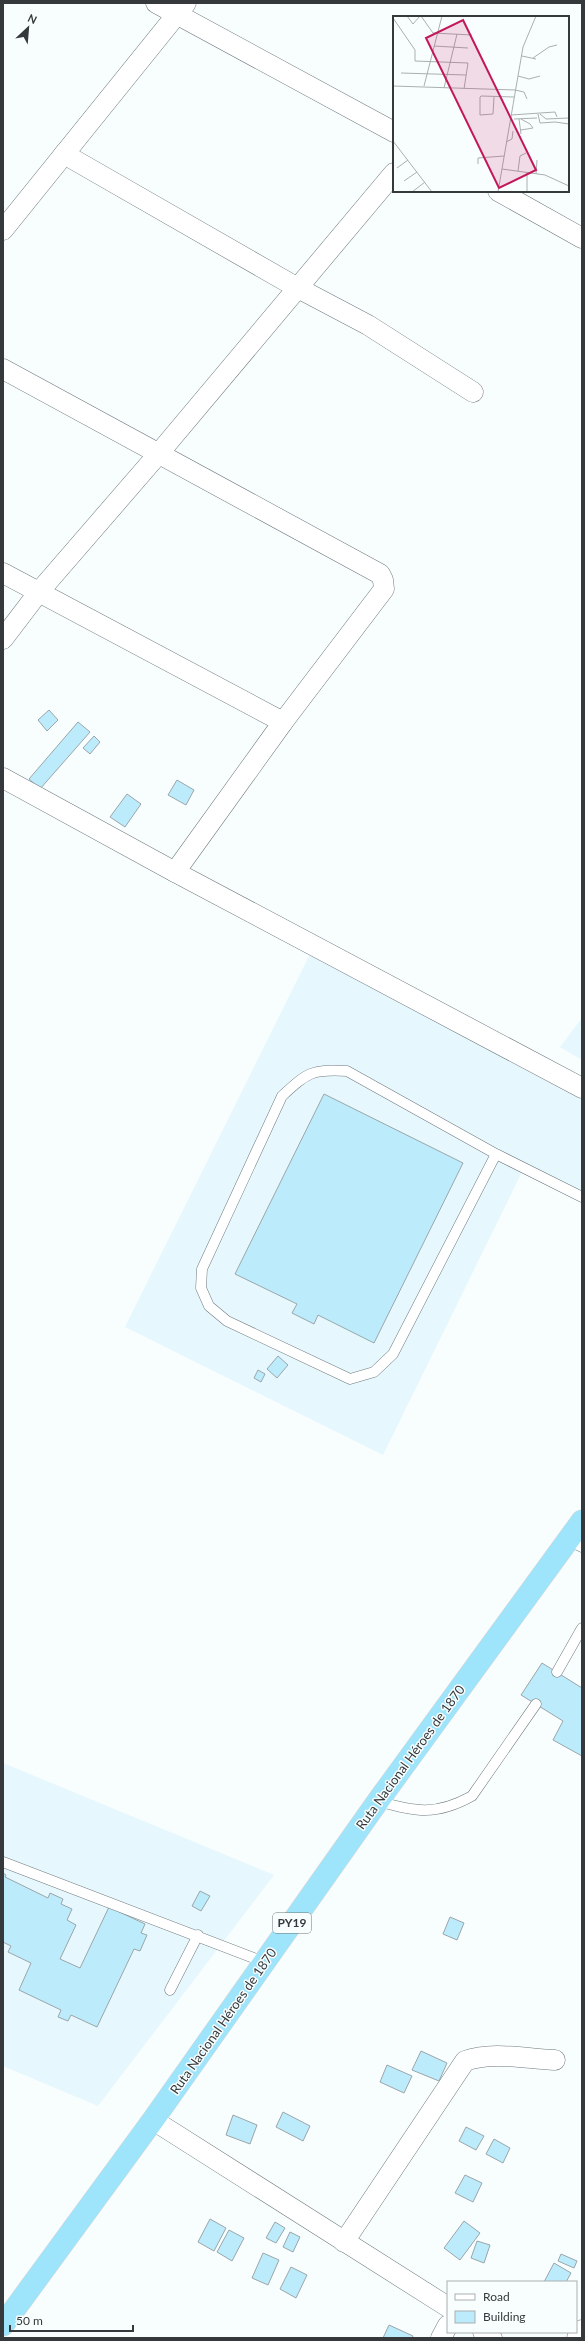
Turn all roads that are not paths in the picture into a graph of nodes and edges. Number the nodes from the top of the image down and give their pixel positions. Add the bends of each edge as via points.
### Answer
1 (156, 3) edge
2 (181, 9) edge
3 (393, 131) edge
4 (64, 154) junction
5 (393, 174) edge
6 (500, 192) edge
7 (3, 230) edge
8 (582, 238) edge
9 (296, 287) junction
10 (3, 369) edge
11 (473, 392) dead end
12 (160, 452) junction
13 (3, 573) edge
14 (38, 593) junction
15 (3, 639) edge
16 (283, 722) junction
17 (3, 778) edge
18 (175, 872) junction
19 (582, 1088) edge
20 (496, 1154) junction
21 (582, 1197) edge
22 (582, 1521) edge
23 (575, 1543) edge
24 (582, 1628) edge
25 (557, 1672) dead end
26 (536, 1704) dead end
27 (378, 1801) junction
28 (3, 1862) edge
29 (198, 1935) junction
30 (264, 1962) junction
31 (170, 1990) dead end
32 (555, 2060) dead end
33 (153, 2120) junction
34 (344, 2242) junction
35 (447, 2306) edge
36 (3, 2325) edge
37 (447, 2327) edge
38 (582, 2330) edge
39 (441, 2338) edge
40 (577, 2338) edge

1 - 2 street
2 - 3 street
2 - 4 street
4 - 7 street
4 - 9 street
5 - 9 street
6 - 8 street
9 - 11 street via 368,325
9 - 12 street
10 - 12 street
12 - 14 street
12 - 16 street via 380,574 384,580 384,589
13 - 14 street
14 - 15 street
14 - 16 street
16 - 18 street
17 - 18 street
18 - 19 street
20 - 20 lane via 347,1071 321,1070 301,1078 282,1096 202,1269 201,1288 209,1306 227,1322 350,1379 374,1372 394,1354
20 - 21 lane
22 - 23 highway, Ruta Nacional Héroes de 1870 / PY19
23 - 27 highway, Ruta Nacional Héroes de 1870 / PY19
24 - 25 lane
26 - 27 lane via 472,1796 456,1806 425,1812
27 - 30 highway, Ruta Nacional Héroes de 1870 / PY19
28 - 29 lane
29 - 30 lane
29 - 31 lane
30 - 33 highway, Ruta Nacional Héroes de 1870 / PY19
32 - 34 street via 488,2056 465,2061
33 - 34 street
33 - 36 highway, Ruta Nacional Héroes de 1870 / PY19
34 - 35 street
37 - 39 street
38 - 40 street

